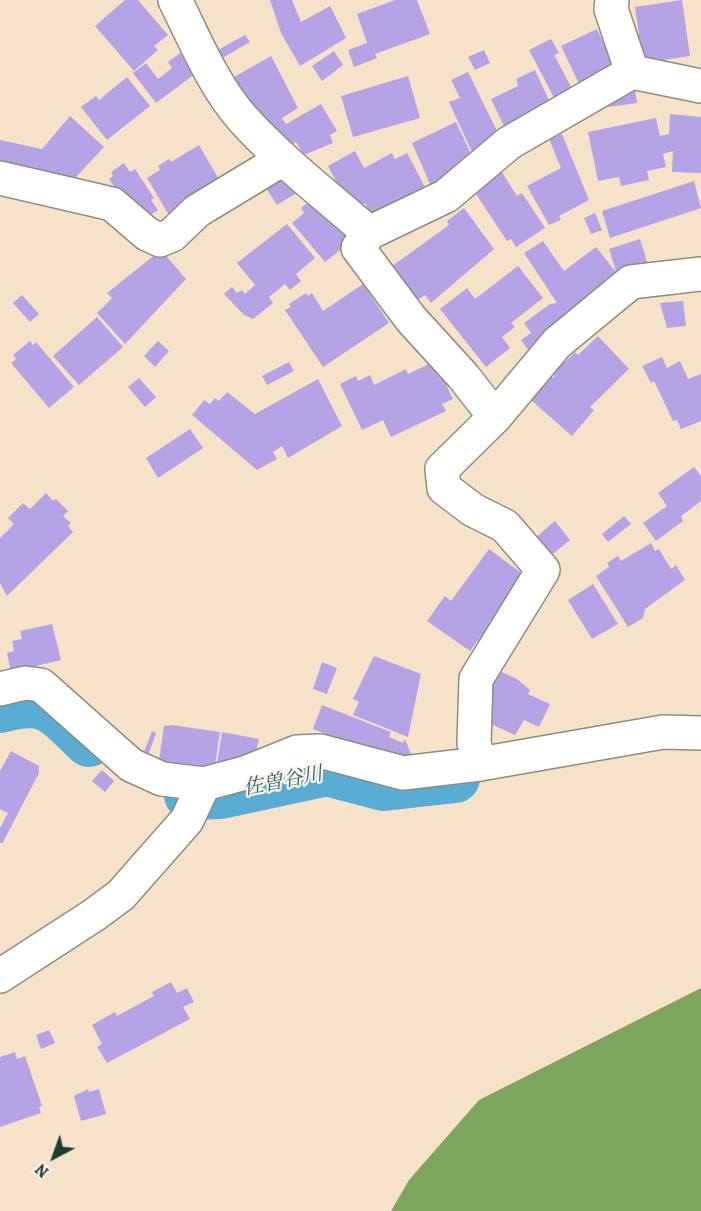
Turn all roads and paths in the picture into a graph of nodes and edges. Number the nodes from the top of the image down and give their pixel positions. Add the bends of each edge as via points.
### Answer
1 (175, 0) edge
2 (612, 0) edge
3 (632, 72) junction
4 (701, 86) edge
5 (284, 159) junction
6 (0, 178) edge
7 (369, 233) junction
8 (701, 274) edge
9 (495, 417) junction
10 (0, 689) edge
11 (701, 733) edge
12 (480, 764) junction
13 (200, 793) junction
14 (4, 965) edge

1 - 5 street via 217,83 242,118
2 - 3 street via 611,9
3 - 4 street
3 - 7 street via 509,143 446,195
5 - 6 street via 197,211 172,235 160,240 112,204
5 - 7 street
7 - 9 street via 358,248 411,319
8 - 9 street via 631,282 557,343
9 - 12 street via 442,469 444,488 473,510 505,526 543,570 476,679 474,742
10 - 13 street via 25,683 41,685 131,765
11 - 12 street via 663,732
12 - 13 street via 403,772 320,751 297,752
13 - 14 street via 187,820 121,895 94,915

